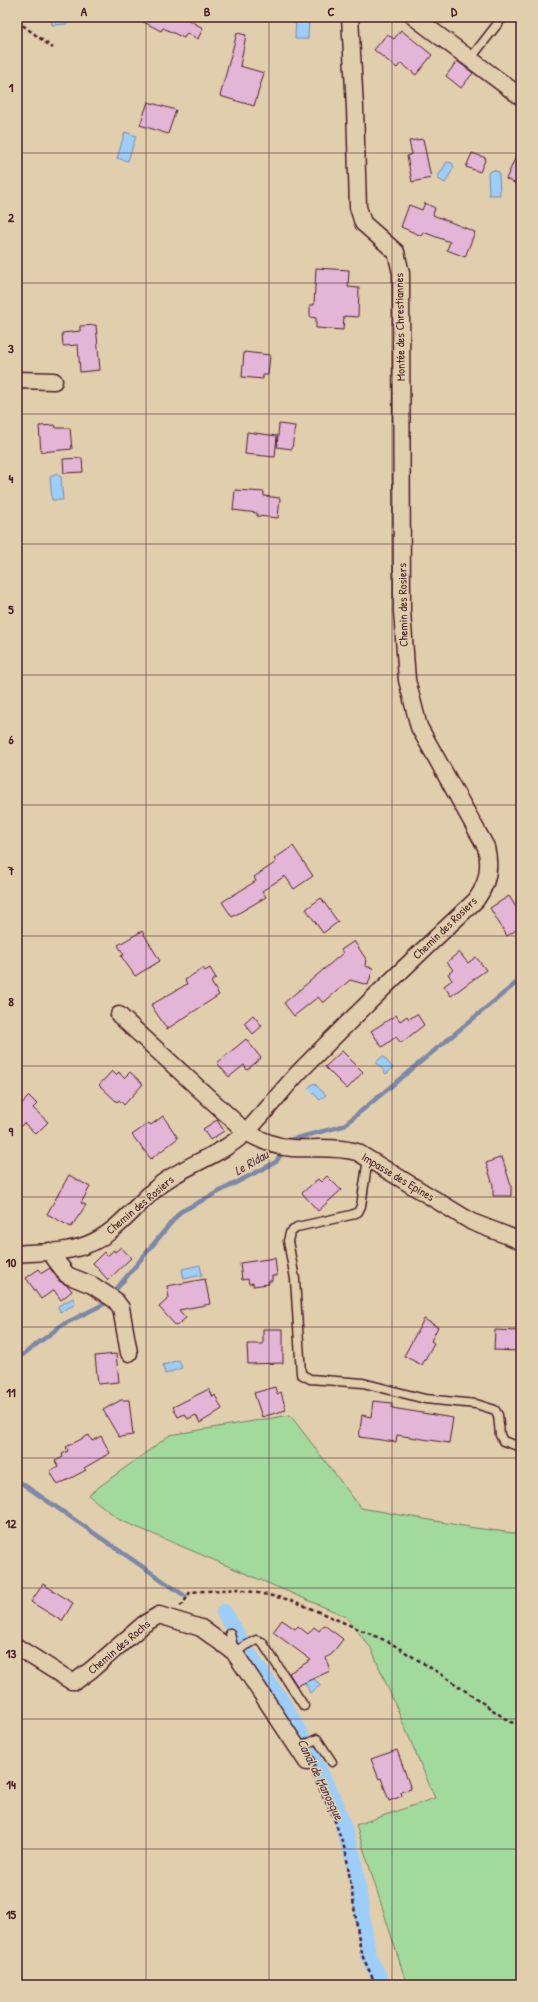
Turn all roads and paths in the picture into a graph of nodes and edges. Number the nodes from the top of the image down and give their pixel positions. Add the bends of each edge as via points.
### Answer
1 (350, 17) edge
2 (414, 17) edge
3 (503, 17) edge
4 (17, 21) edge
5 (53, 48) dead end
6 (470, 59) junction
7 (521, 97) edge
8 (17, 380) edge
9 (54, 381) dead end
10 (402, 535) joint
11 (118, 1014) dead end
12 (246, 1132) junction
13 (368, 1158) junction
14 (521, 1241) edge
15 (49, 1251) junction
16 (17, 1254) edge
17 (129, 1353) dead end
18 (521, 1447) edge
19 (183, 1604) dead end
20 (230, 1634) dead end
21 (17, 1647) edge
22 (234, 1652) junction
23 (304, 1706) dead end
24 (521, 1724) edge
25 (298, 1748) junction
26 (307, 1762) joint
27 (332, 1762) dead end
28 (376, 1985) edge

1 - 10 street, Montée des Chrestiannes via 358,207 363,223 396,252 401,273
2 - 6 street
3 - 6 lane
4 - 5 path
6 - 7 street
8 - 9 street
10 - 12 street, Chemin des Rosiers via 404,658 412,703 419,727 486,847 490,861 488,878 476,900 282,1089
11 - 12 street
12 - 13 street, Impasse des Epines via 274,1145 292,1148 339,1148 357,1152
12 - 15 street, Chemin des Rosiers via 220,1150 169,1178 102,1237 86,1245
13 - 14 street, Impasse des Epines via 472,1222
13 - 18 lane via 358,1212 351,1216 297,1227 290,1233 288,1241 295,1278 301,1374 310,1379 363,1383 425,1399 476,1404 495,1410 503,1442
15 - 16 street, Chemin des Rosiers
15 - 17 street via 67,1275 110,1296 121,1308
19 - 24 path via 190,1592 239,1589 291,1600 388,1642 447,1678 510,1722
20 - 22 lane
21 - 22 street, Chemin des Rochs via 71,1681 76,1681 144,1624 159,1615 201,1628
22 - 23 lane via 256,1640 262,1642
22 - 25 street, Chemin des Rochs
25 - 26 street, Chemin des Rochs
25 - 27 lane via 317,1739
26 - 28 path via 334,1818 346,1853 361,1953

